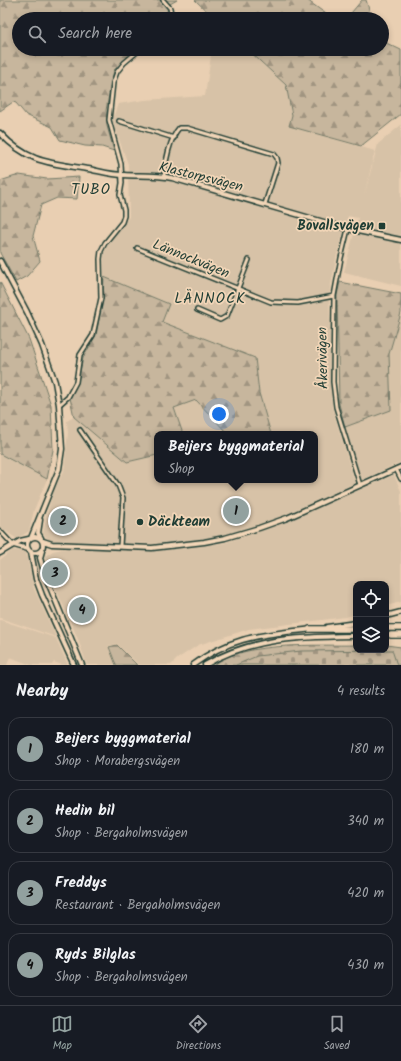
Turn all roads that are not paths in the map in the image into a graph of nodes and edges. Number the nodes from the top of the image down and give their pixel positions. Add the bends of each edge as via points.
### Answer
1 (163, 0) edge
2 (171, 12) edge
3 (132, 56) edge
4 (119, 121) dead end
5 (0, 133) edge
6 (174, 138) junction
7 (122, 175) junction
8 (164, 176) junction
9 (265, 204) junction
10 (348, 229) junction
11 (401, 240) edge
12 (137, 248) dead end
13 (249, 260) dead end
14 (0, 261) edge
15 (238, 289) junction
16 (334, 296) junction
17 (197, 310) dead end
18 (59, 405) junction
19 (80, 430) dead end
20 (401, 466) edge
21 (396, 469) junction
22 (401, 479) edge
23 (360, 485) junction
24 (41, 513) junction
25 (0, 531) edge
26 (30, 539) junction
27 (42, 540) junction
28 (52, 544) junction
29 (14, 545) junction
30 (120, 546) junction
31 (42, 550) junction
32 (29, 551) junction
33 (0, 553) edge
34 (401, 612) edge
35 (389, 615) edge
36 (353, 623) edge
37 (389, 628) edge
38 (401, 628) edge
39 (310, 629) junction
40 (353, 629) edge
41 (389, 635) edge
42 (353, 636) edge
43 (401, 636) edge
44 (74, 665) edge
45 (82, 665) edge
46 (193, 665) edge
47 (205, 665) edge

1 - 2 street
3 - 7 street via 117,72 113,83 109,120
4 - 6 street
5 - 7 main road, Klastorpsvägen via 20,150 39,160
6 - 8 street
6 - 9 street via 180,128 186,128 274,154 278,163
7 - 8 main road, Klastorpsvägen
7 - 18 street via 120,195 124,216 101,251 101,298 93,335 80,355 76,382 68,397
8 - 9 main road, Klastorpsvägen
9 - 10 main road, Klastorpsvägen
10 - 11 main road, Klastorpsvägen
10 - 16 street, Åkerivägen
12 - 15 street, Lännockvägen
13 - 15 street, Lännockvägen
14 - 18 main road via 42,345 55,382
15 - 16 street, Lännockvägen via 271,302 298,303
15 - 17 street, Lännockvägen via 227,316 220,320
16 - 23 street, Åkerivägen via 333,382 336,407
18 - 24 main road via 62,449 59,469
19 - 30 street via 118,485 123,498
20 - 21 main road
21 - 22 street
21 - 23 main road
23 - 30 main road via 283,520 225,538 160,547
24 - 26 main road
24 - 27 main road via 38,532
25 - 29 street
26 - 27 main road via 36,537
26 - 29 main road
26 - 32 main road via 27,545
27 - 28 main road
27 - 31 main road
28 - 30 main road
28 - 31 main road
29 - 32 main road
29 - 33 main road
31 - 32 main road via 38,553
31 - 45 main road via 40,558 45,575
32 - 44 main road via 42,595
34 - 35 main road
36 - 39 main road
37 - 38 highway
39 - 40 highway
39 - 46 main road via 244,639 214,651
41 - 43 highway
42 - 47 main road via 292,638 262,642 234,650

